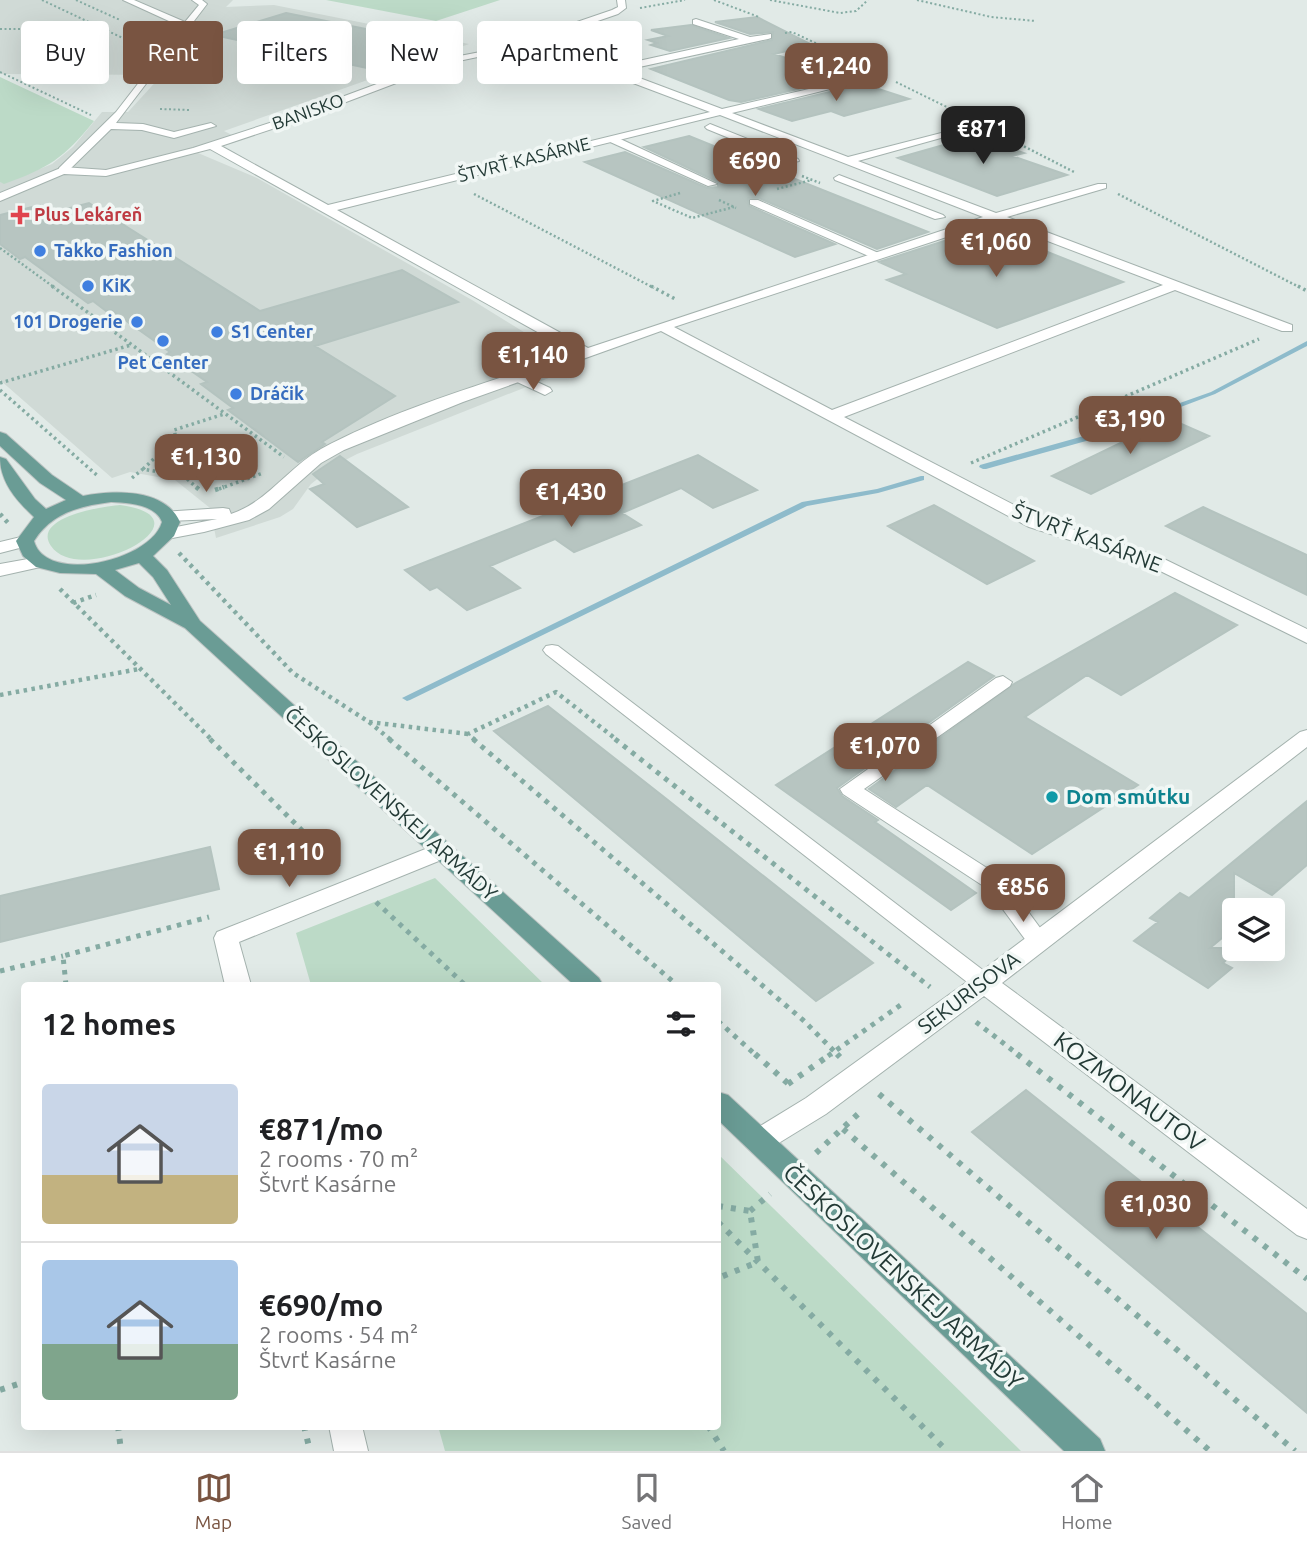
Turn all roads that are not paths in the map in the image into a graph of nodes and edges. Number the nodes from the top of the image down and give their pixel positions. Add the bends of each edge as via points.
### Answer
1 (127, 0) edge
2 (196, 0) edge
3 (619, 7) edge
4 (712, 19) dead end
5 (175, 21) edge
6 (191, 21) edge
7 (581, 21) edge
8 (768, 36) road end
9 (749, 40) junction
10 (477, 55) edge
11 (642, 63) edge
12 (880, 74) road end
13 (642, 82) edge
14 (141, 84) edge
15 (721, 112) junction
16 (980, 124) road end
17 (108, 126) junction
18 (211, 126) dead end
19 (710, 127) dead end
20 (781, 135) junction
21 (612, 139) junction
22 (750, 143) junction
23 (211, 145) junction
24 (794, 161) dead end
25 (848, 161) junction
26 (63, 170) junction
27 (839, 178) dead end
28 (712, 184) dead end
29 (1102, 186) road end
30 (918, 188) junction
31 (0, 197) edge
32 (887, 197) junction
33 (754, 202) dead end
34 (327, 209) junction
35 (939, 217) dead end
36 (995, 217) junction
37 (877, 255) junction
38 (1175, 285) junction
39 (662, 326) junction
40 (1287, 328) road end
41 (588, 354) junction
42 (520, 377) junction
43 (545, 391) dead end
44 (831, 416) junction
45 (0, 437) edge
46 (0, 462) edge
47 (80, 502) junction
48 (44, 517) junction
49 (171, 532) junction
50 (25, 541) junction
51 (0, 548) edge
52 (142, 555) junction
53 (39, 562) junction
54 (100, 568) junction
55 (0, 570) edge
56 (192, 624) junction
57 (1307, 637) edge
58 (551, 650) dead end
59 (1003, 682) dead end
60 (1307, 737) edge
61 (443, 850) junction
62 (1038, 940) junction
63 (237, 982) edge
64 (587, 982) edge
65 (984, 984) junction
66 (721, 1106) edge
67 (759, 1141) junction
68 (1307, 1226) edge
69 (346, 1430) edge
70 (351, 1451) edge
71 (1088, 1451) edge

1 - 5 lane
2 - 6 lane, BANISKO via 203,4
3 - 7 street, BANISKO
4 - 9 street via 692,23
8 - 9 street
9 - 11 street
10 - 23 street, BANISKO via 447,61
12 - 15 street, ŠTVRŤ KASÁRNE
13 - 15 street
14 - 17 lane, BANISKO
15 - 20 street
15 - 21 street, ŠTVRŤ KASÁRNE
16 - 25 street
17 - 18 lane via 143,127 174,135
17 - 26 lane, BANISKO
19 - 22 lane
20 - 22 lane
20 - 25 street
21 - 28 lane
21 - 34 street, ŠTVRŤ KASÁRNE
22 - 24 lane
23 - 26 street, BANISKO via 106,173
23 - 34 street
25 - 30 street
26 - 31 street, BANISKO
27 - 32 lane
29 - 36 street
30 - 32 lane
30 - 36 street
32 - 35 lane
33 - 37 lane
34 - 41 street
36 - 37 street
36 - 38 street
37 - 39 street
38 - 40 street
38 - 44 street
39 - 41 street
39 - 44 street, ŠTVRŤ KASÁRNE
41 - 42 street
42 - 43 lane
42 - 49 street via 315,457 262,506 221,523
44 - 57 street, ŠTVRŤ KASÁRNE via 1035,523 1154,561
45 - 47 main road via 46,479
46 - 48 main road
47 - 48 main road
47 - 49 main road via 111,497 152,503
48 - 50 main road
49 - 52 main road
50 - 51 street
50 - 53 main road
52 - 54 main road
52 - 56 main road, ČESKOSLOVENSKEJ ARMÁDY
53 - 54 main road via 69,569
53 - 55 street
54 - 56 main road, ČESKOSLOVENSKEJ ARMÁDY via 132,592
56 - 61 main road, ČESKOSLOVENSKEJ ARMÁDY
58 - 65 lane
59 - 62 lane via 850,789 996,884
60 - 62 street, SEKURISOVA
61 - 63 street via 226,938
61 - 64 main road, ČESKOSLOVENSKEJ ARMÁDY
62 - 65 street, SEKURISOVA
65 - 67 street, SEKURISOVA via 816,1106
65 - 68 street, KOZMONAUTOV
66 - 67 main road, ČESKOSLOVENSKEJ ARMÁDY
67 - 71 main road, ČESKOSLOVENSKEJ ARMÁDY
69 - 70 street

